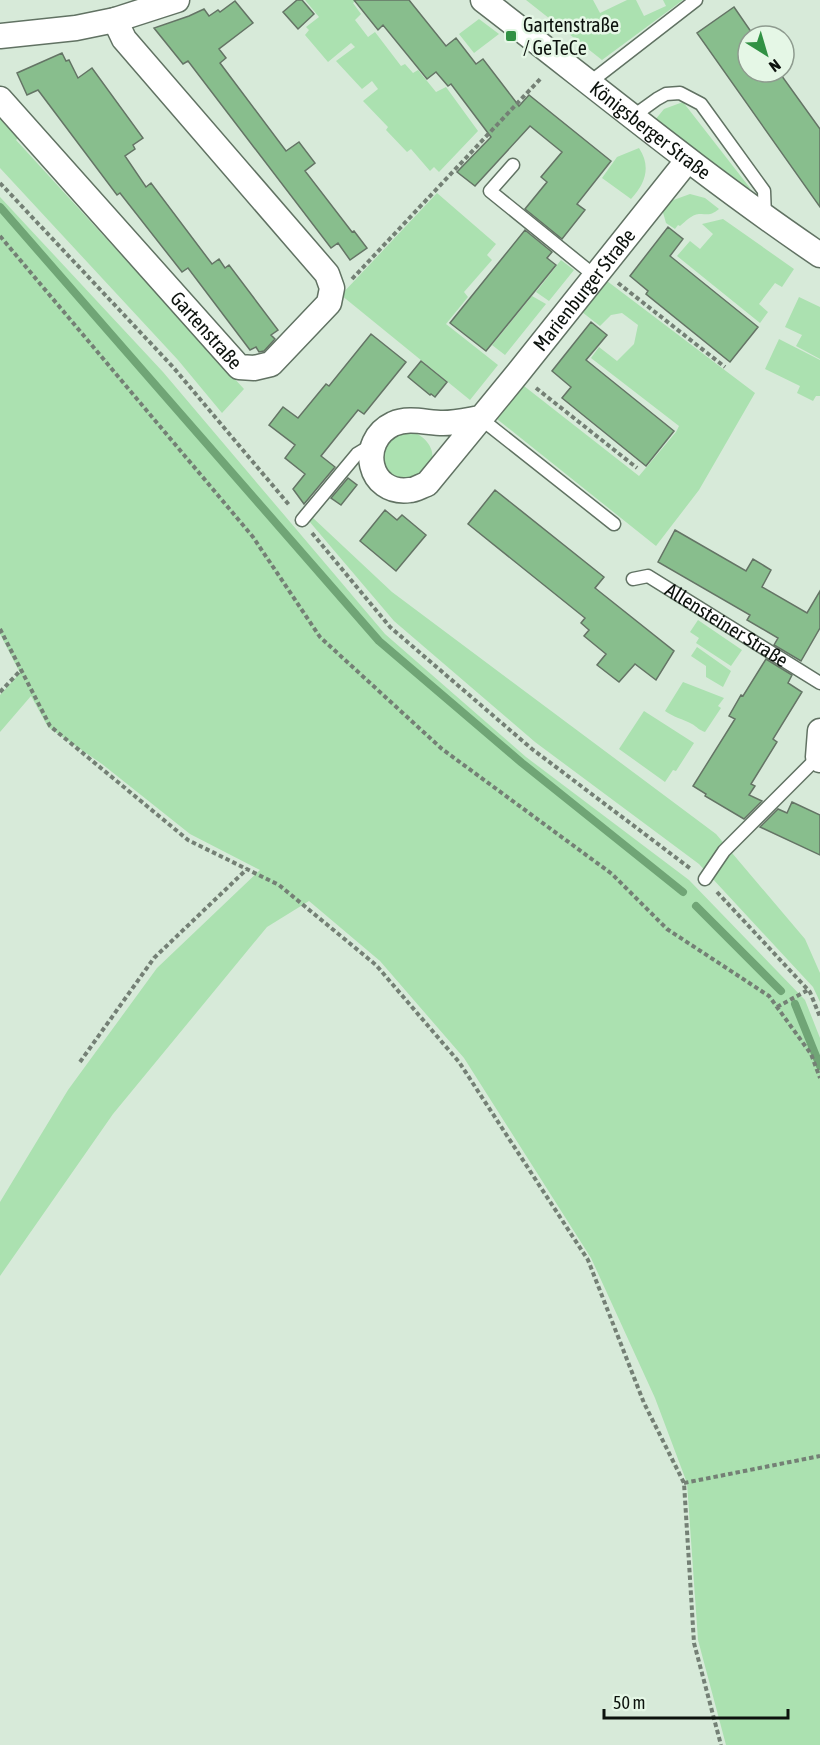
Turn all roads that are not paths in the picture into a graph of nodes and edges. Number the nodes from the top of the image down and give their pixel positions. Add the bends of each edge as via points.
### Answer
1 (177, 0) edge
2 (483, 0) edge
3 (696, 0) edge
4 (116, 20) junction
5 (0, 36) edge
6 (589, 83) junction
7 (0, 99) edge
8 (632, 117) junction
9 (687, 161) junction
10 (513, 165) dead end
11 (766, 219) junction
12 (820, 255) edge
13 (598, 273) junction
14 (480, 418) junction
15 (372, 445) junction
16 (302, 520) road end
17 (614, 524) dead end
18 (633, 579) dead end
19 (820, 683) edge
20 (820, 731) edge
21 (819, 758) edge
22 (705, 879) road end

1 - 4 street
2 - 6 street, Königsberger Straße
3 - 6 lane
4 - 5 street
4 - 7 street, Gartenstraße via 124,39 327,274 332,288 329,303 271,364 254,369 239,367
6 - 8 street, Königsberger Straße
8 - 9 street, Königsberger Straße
8 - 11 lane via 666,94 680,93 702,104 764,191
9 - 11 street, Königsberger Straße
9 - 13 street, Marienburger Straße
10 - 13 lane via 490,191
11 - 12 street, Königsberger Straße
13 - 14 street, Marienburger Straße
14 - 15 street via 395,423 382,431
14 - 15 street, Marienburger Straße via 427,484 410,490 395,490 380,482 372,468
14 - 17 lane
15 - 16 lane via 357,454
18 - 19 lane, Allensteiner Straße via 648,576
20 - 21 street
21 - 22 lane via 724,851

